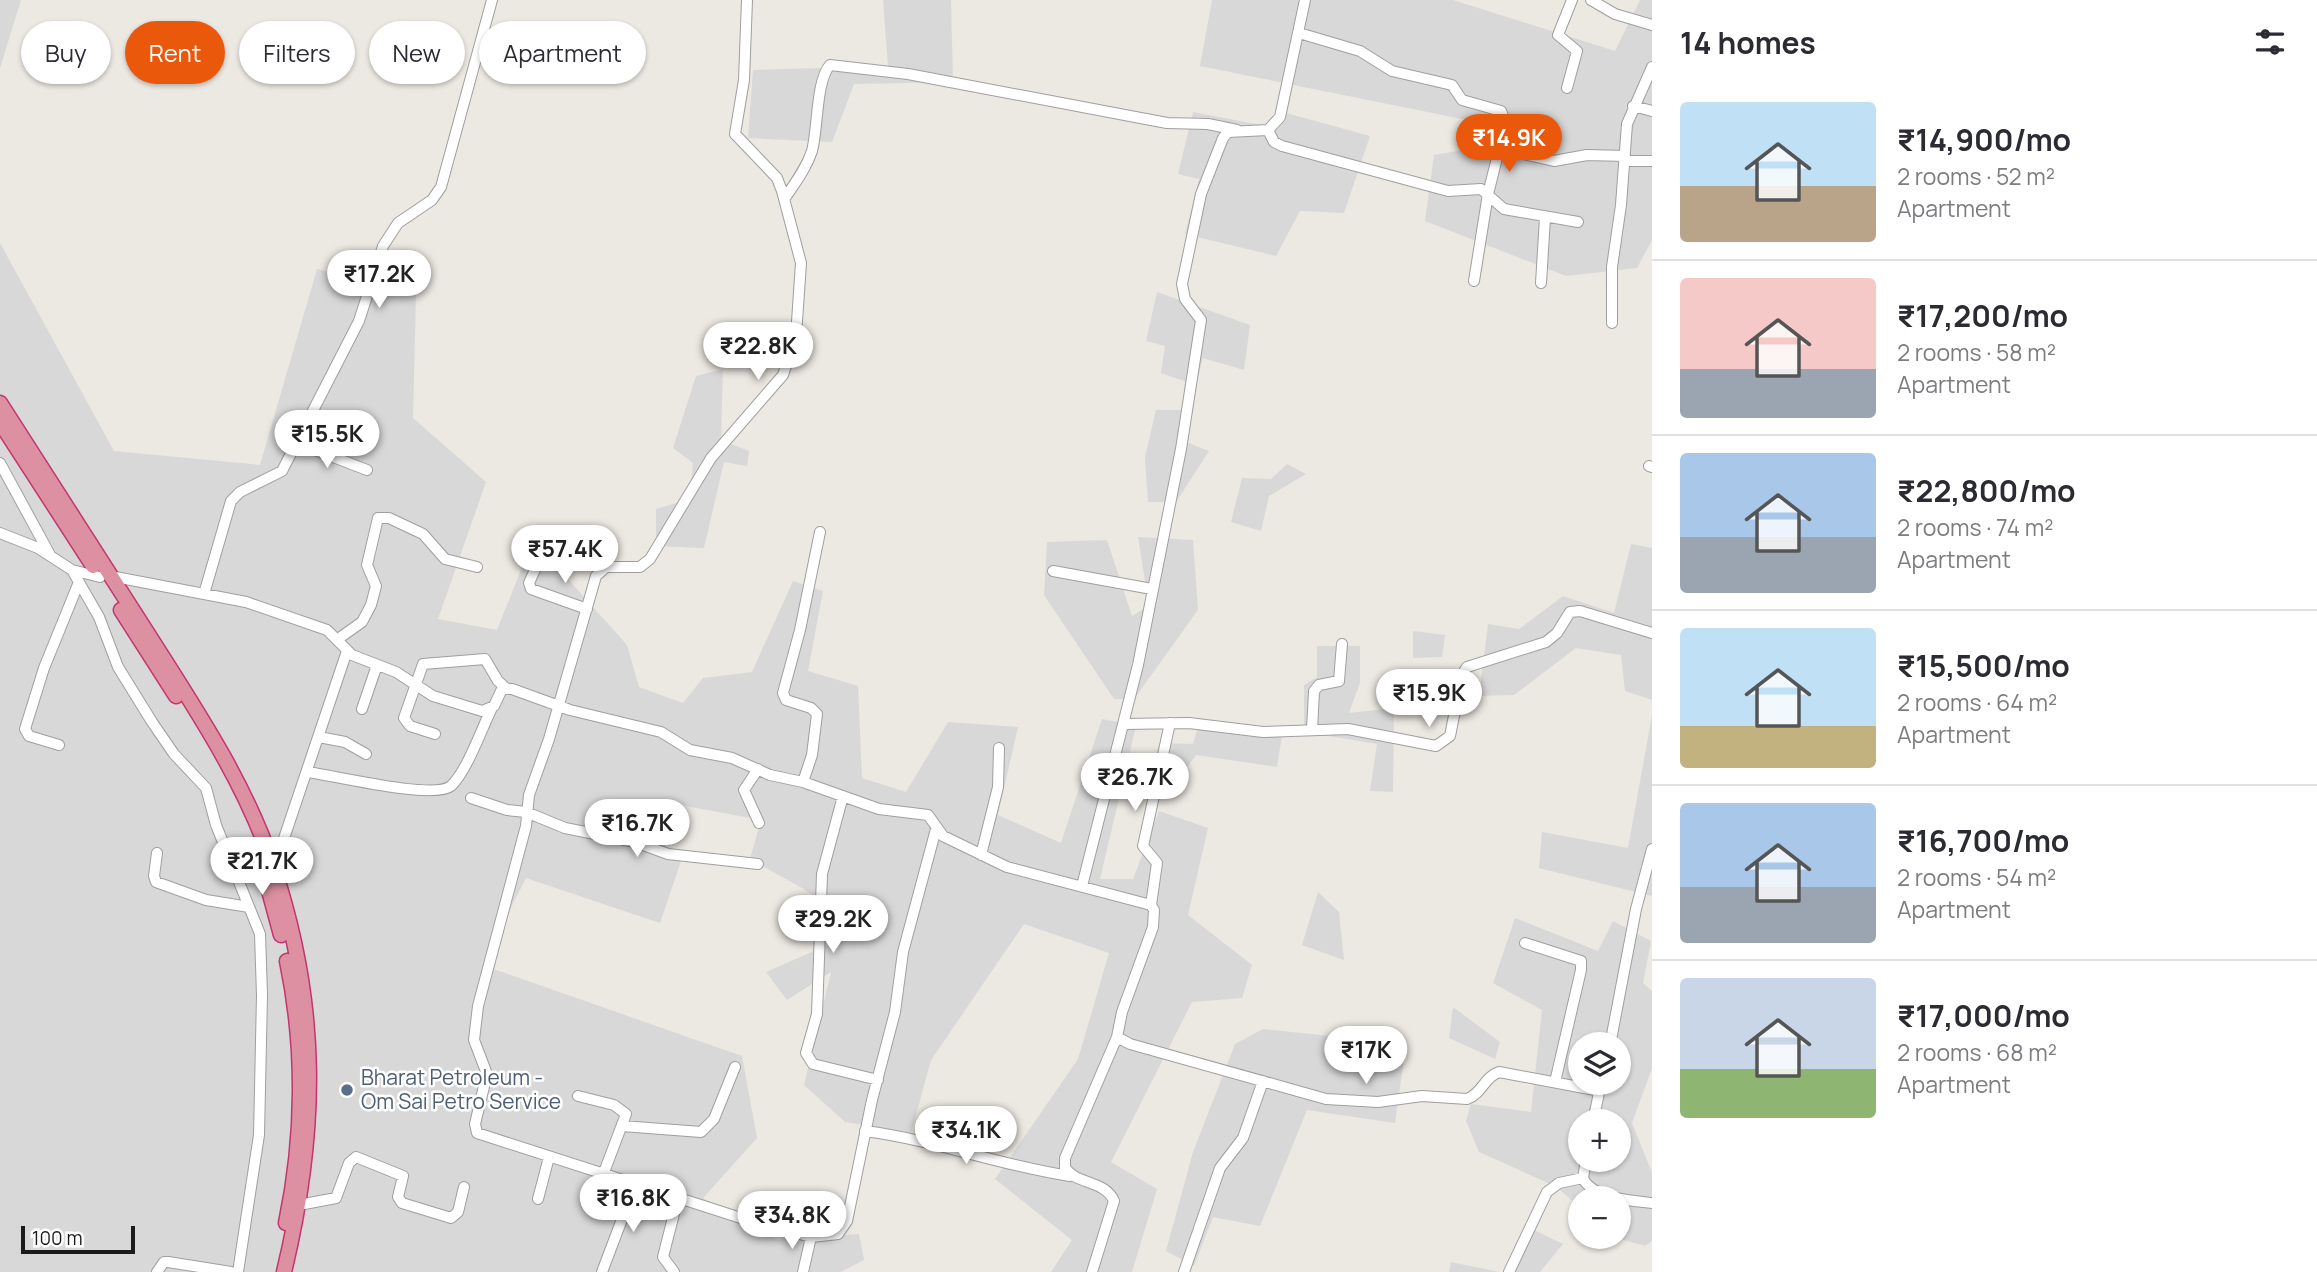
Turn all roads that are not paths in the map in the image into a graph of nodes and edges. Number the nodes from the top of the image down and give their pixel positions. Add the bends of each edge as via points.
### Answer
1 (492, 0) edge
2 (747, 0) edge
3 (1305, 0) edge
4 (1572, 0) edge
5 (1591, 0) edge
6 (1652, 25) edge
7 (1299, 33) junction
8 (1652, 67) edge
9 (1567, 88) dead end
10 (1633, 106) junction
11 (1652, 111) edge
12 (1237, 130) junction
13 (1268, 130) junction
14 (1500, 146) junction
15 (1624, 158) junction
16 (1652, 161) edge
17 (1488, 194) junction
18 (785, 198) junction
19 (1545, 218) junction
20 (1578, 222) dead end
21 (1474, 281) dead end
22 (1541, 283) dead end
23 (1612, 323) dead end
24 (0, 403) edge
25 (0, 422) edge
26 (307, 423) junction
27 (372, 440) dead end
28 (297, 443) junction
29 (0, 463) edge
30 (366, 470) dead end
31 (820, 532) dead end
32 (0, 533) edge
33 (51, 556) junction
34 (538, 564) dead end
35 (477, 567) dead end
36 (72, 570) junction
37 (1053, 571) dead end
38 (105, 576) junction
39 (79, 582) junction
40 (1152, 589) junction
41 (204, 594) junction
42 (587, 610) junction
43 (1652, 633) edge
44 (338, 639) junction
45 (1342, 644) dead end
46 (347, 652) junction
47 (377, 665) junction
48 (414, 684) junction
49 (506, 688) junction
50 (558, 707) junction
51 (362, 709) dead end
52 (491, 710) junction
53 (1170, 723) junction
54 (1124, 724) junction
55 (1311, 730) junction
56 (435, 734) dead end
57 (319, 737) junction
58 (59, 745) dead end
59 (999, 748) dead end
60 (366, 754) dead end
61 (758, 769) junction
62 (309, 772) junction
63 (803, 782) junction
64 (844, 796) junction
65 (471, 798) dead end
66 (526, 812) junction
67 (759, 823) dead end
68 (936, 829) junction
69 (1652, 849) edge
70 (157, 853) dead end
71 (981, 855) junction
72 (758, 864) dead end
73 (274, 867) junction
74 (1082, 886) junction
75 (1151, 905) junction
76 (249, 907) junction
77 (1525, 943) dead end
78 (1613, 1032) edge
79 (1117, 1037) junction
80 (735, 1067) dead end
81 (877, 1080) junction
82 (1263, 1081) junction
83 (1555, 1082) junction
84 (1568, 1083) edge
85 (578, 1096) dead end
86 (622, 1126) junction
87 (865, 1131) junction
88 (549, 1157) junction
89 (1584, 1172) edge
90 (603, 1175) junction
91 (1070, 1176) junction
92 (1583, 1178) junction
93 (635, 1185) junction
94 (464, 1187) dead end
95 (538, 1199) dead end
96 (678, 1199) junction
97 (1652, 1203) edge
98 (299, 1205) junction
99 (811, 1237) junction
100 (157, 1272) edge
101 (231, 1272) edge
102 (237, 1272) edge
103 (275, 1272) edge
104 (284, 1272) edge
105 (602, 1272) edge
106 (674, 1272) edge
107 (803, 1272) edge
108 (1092, 1272) edge
109 (1184, 1272) edge
110 (1509, 1272) edge

1 - 26 street via 441,187 432,200 398,223 383,246 359,321
2 - 18 street via 743,89 735,134 777,178
3 - 7 street
4 - 9 street via 1558,35 1577,51
5 - 6 street
7 - 13 street via 1285,104
7 - 14 street via 1360,51 1392,71 1452,85 1462,100 1501,111
8 - 10 street
10 - 11 street
10 - 15 street via 1626,124
12 - 13 street
12 - 18 street via 1167,123 919,76 830,65 812,150
12 - 40 street via 1223,138 1200,198 1182,284 1185,299 1201,320 1201,335
13 - 17 street via 1278,144 1336,162 1453,192 1480,189
14 - 15 street via 1554,161 1587,155
14 - 17 street
15 - 16 street
15 - 23 street via 1612,267
17 - 19 street via 1500,207
17 - 21 street
18 - 42 street via 801,277 796,336 783,375 711,458 650,559 640,567 600,569
19 - 20 street
19 - 22 street
24 - 38 highway
25 - 38 highway
26 - 27 street
26 - 28 street
28 - 30 street
28 - 41 street via 282,471 231,500
29 - 33 street
31 - 63 street via 783,692 786,700 817,714
32 - 33 street
33 - 36 street
34 - 42 street via 529,583 531,589
35 - 44 street via 445,559 423,534 389,518 378,519 367,565 376,586 371,605 362,622
36 - 38 street
36 - 39 street
37 - 40 street
38 - 41 street
38 - 73 highway via 235,777
38 - 103 highway via 231,788 260,854 282,937 296,1028 300,1107 289,1210
39 - 58 street via 24,729 29,736
39 - 76 street via 99,617 118,667 174,754 206,788
40 - 54 street
41 - 44 street via 284,615 327,630
42 - 50 street
43 - 55 street via 1570,611 1546,642 1467,667 1453,729 1440,745 1367,731
44 - 46 street
45 - 55 street via 1339,681 1319,685 1314,691
46 - 47 street
46 - 57 street
47 - 48 street
47 - 51 street
48 - 49 street via 423,664 480,658
48 - 52 street via 433,696
48 - 56 street via 405,722
49 - 50 street
49 - 52 street
50 - 61 street via 661,732 690,750 732,758
50 - 66 street
52 - 62 street via 458,776 445,790 410,791
53 - 54 street
53 - 55 street via 1262,732
53 - 75 street via 1143,846 1157,863
54 - 74 street
57 - 60 street via 345,742
57 - 62 street
59 - 71 street via 998,787
61 - 63 street
61 - 67 street via 744,790
62 - 73 street
63 - 64 street
64 - 68 street via 879,809 928,815
64 - 81 street via 822,874 817,1014 806,1054 813,1063
65 - 66 street
66 - 72 street via 565,828 635,842 668,854
66 - 88 street via 478,1006 474,1040 487,1074 475,1129 482,1136
68 - 71 street
68 - 81 street via 903,952 895,1012
69 - 78 street
70 - 76 street via 156,882 206,900
71 - 74 street via 1028,874
73 - 98 highway via 302,985 310,1068 309,1136
74 - 75 street
75 - 79 street via 1153,927
76 - 102 street via 261,947 259,1135
77 - 83 street via 1581,961
79 - 82 street
79 - 91 street via 1069,1146 1065,1168
80 - 86 street via 714,1119 701,1132
81 - 87 street
82 - 83 street via 1326,1099 1378,1102 1422,1096 1467,1098 1499,1072
82 - 109 street via 1243,1138 1220,1168
83 - 84 street
85 - 86 street via 620,1108 626,1114
86 - 90 street
87 - 91 street via 933,1142
87 - 99 street via 847,1221 838,1234
88 - 90 street
88 - 95 street
89 - 92 street
90 - 93 street
91 - 108 street via 1103,1188 1114,1201
92 - 97 street via 1596,1191
92 - 110 street via 1559,1183 1547,1192
93 - 96 street
93 - 105 street
94 - 98 street via 458,1212 451,1218 402,1203 398,1197 403,1175 356,1157 349,1163 336,1198
96 - 99 street
96 - 106 street via 663,1257
98 - 104 highway
99 - 107 street
100 - 101 street via 168,1262

